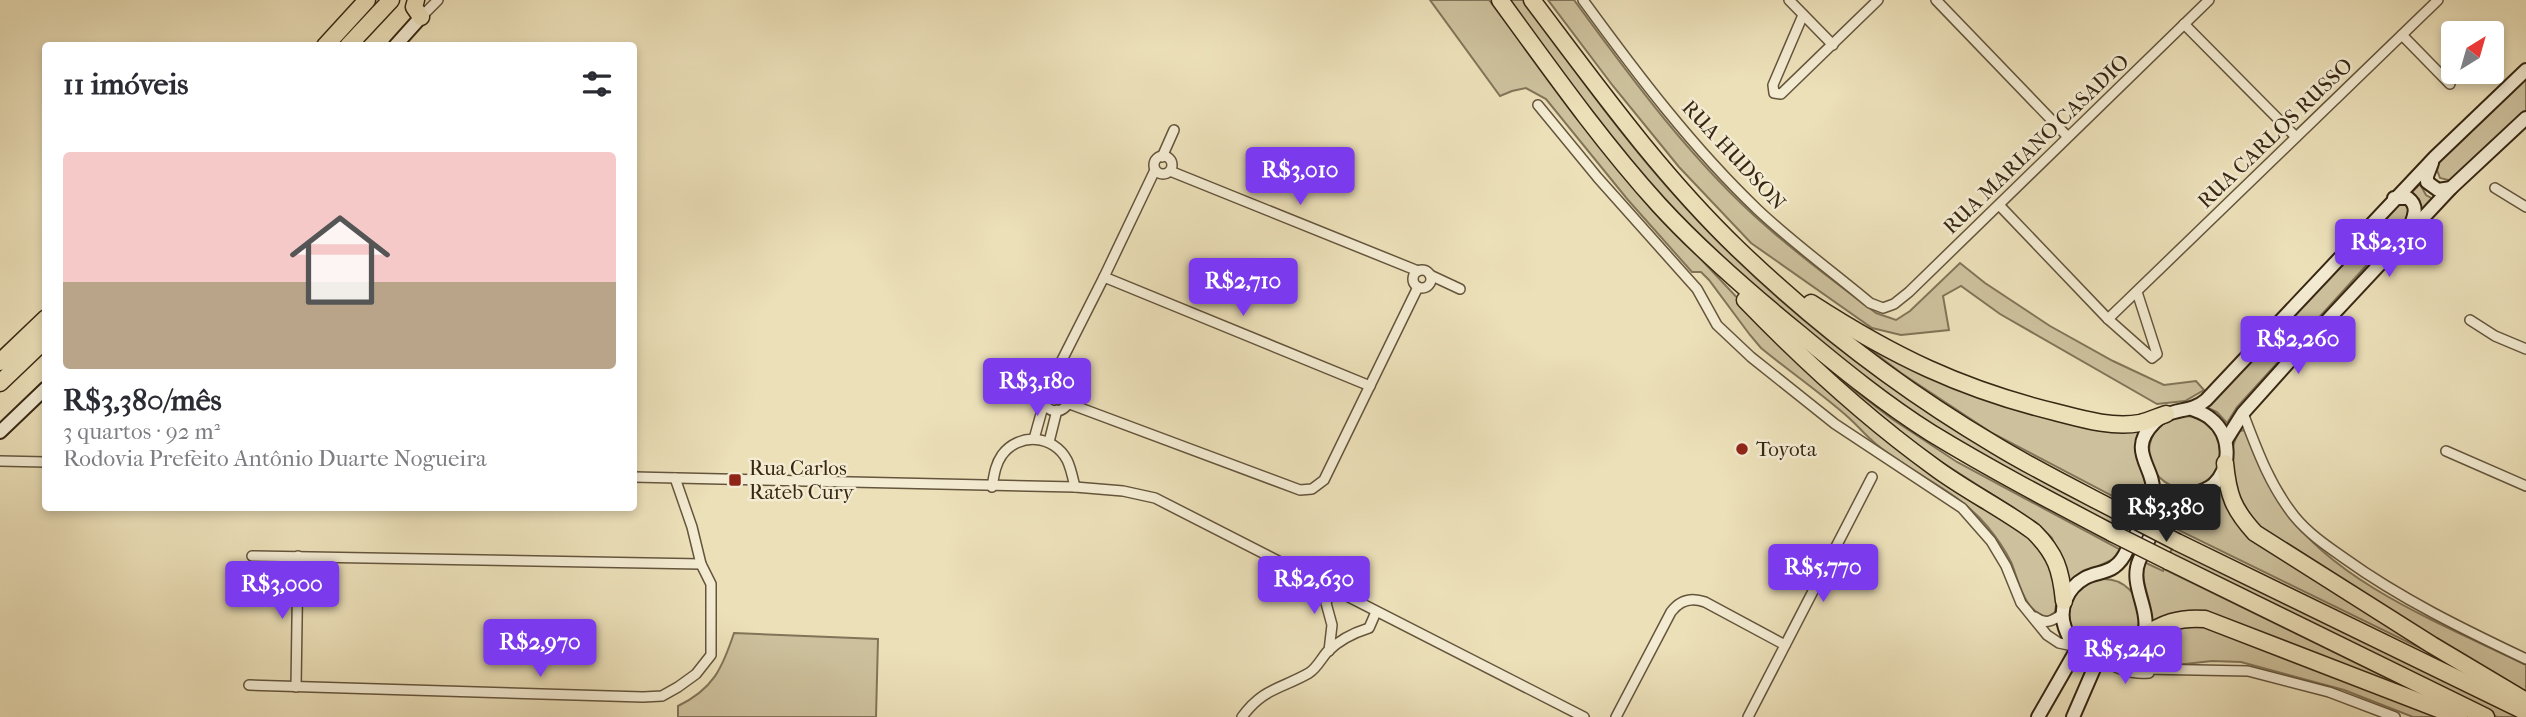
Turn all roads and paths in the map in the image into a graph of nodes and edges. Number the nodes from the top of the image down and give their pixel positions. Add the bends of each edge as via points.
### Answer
1 (367, 0) edge
2 (391, 0) edge
3 (416, 0) edge
4 (438, 0) edge
5 (1500, 0) edge
6 (1532, 0) edge
7 (1583, 0) edge
8 (1788, 0) edge
9 (1878, 0) edge
10 (1936, 0) edge
11 (2209, 0) edge
12 (2438, 0) edge
13 (1803, 15) junction
14 (421, 17) junction
15 (2184, 24) junction
16 (2402, 35) junction
17 (329, 42) edge
18 (352, 42) edge
19 (399, 42) edge
20 (1833, 45) junction
21 (2526, 70) edge
22 (2441, 75) edge
23 (1538, 105) dead end
24 (2526, 117) edge
25 (1174, 130) dead end
26 (2067, 136) junction
27 (2296, 137) junction
28 (1162, 157) junction
29 (2435, 157) junction
30 (1155, 170) junction
31 (1170, 170) junction
32 (2451, 188) junction
33 (2495, 188) dead end
34 (2394, 198) junction
35 (1659, 205) junction
36 (1999, 205) junction
37 (2526, 207) edge
38 (2406, 237) junction
39 (1736, 247) junction
40 (1418, 271) junction
41 (1430, 275) junction
42 (1104, 277) junction
43 (1418, 287) junction
44 (1460, 289) dead end
45 (2137, 292) junction
46 (1884, 309) joint
47 (2108, 318) junction
48 (2470, 320) dead end
49 (42, 322) edge
50 (42, 343) edge
51 (2526, 349) edge
52 (0, 362) edge
53 (0, 383) edge
54 (1053, 385) junction
55 (1370, 386) junction
56 (42, 392) edge
57 (1044, 403) junction
58 (1067, 403) junction
59 (1057, 410) junction
60 (2192, 410) junction
61 (2243, 413) junction
62 (2166, 414) junction
63 (0, 432) edge
64 (1034, 439) junction
65 (2226, 440) junction
66 (1049, 442) junction
67 (2446, 451) dead end
68 (0, 461) edge
69 (42, 462) edge
70 (2225, 463) junction
71 (637, 477) edge
72 (1872, 477) dead end
73 (675, 478) junction
74 (2526, 486) edge
75 (992, 487) junction
76 (1075, 487) junction
77 (252, 556) dead end
78 (298, 556) junction
79 (701, 564) junction
80 (1331, 589) junction
81 (2063, 608) junction
82 (1376, 612) junction
83 (2028, 612) junction
84 (1332, 625) junction
85 (1349, 635) junction
86 (2138, 641) junction
87 (1786, 645) junction
88 (2075, 647) junction
89 (1329, 651) junction
90 (2098, 657) junction
91 (2526, 659) edge
92 (2161, 671) junction
93 (249, 685) dead end
94 (296, 687) junction
95 (2526, 701) edge
96 (2526, 712) edge
97 (1242, 717) edge
98 (1584, 717) edge
99 (1616, 717) edge
100 (1748, 717) edge
101 (2038, 717) edge
102 (2073, 717) edge
103 (2395, 717) edge
104 (2459, 717) edge
105 (2486, 717) edge

1 - 17 highway
2 - 18 highway
3 - 14 highway via 414,7
4 - 14 street
5 - 35 highway
6 - 39 highway via 1637,139
7 - 46 street, RUA HUDSON via 1693,142 1759,211 1870,303
8 - 13 street
9 - 20 street
10 - 26 street
11 - 15 street, RUA MARIANO CASADIO
12 - 16 street, RUA CARLOS RUSSO
13 - 20 street
13 - 20 street via 1773,85 1774,93 1781,94
14 - 19 main road
15 - 26 street, RUA MARIANO CASADIO
15 - 27 street
16 - 22 street
16 - 27 street, RUA CARLOS RUSSO
21 - 29 main road
23 - 83 street via 1697,289 1717,325 1835,424 1971,517 2000,555
24 - 32 main road
25 - 28 street
26 - 36 street, RUA MARIANO CASADIO
27 - 45 street, RUA CARLOS RUSSO
28 - 30 street via 1155,161
28 - 31 street via 1171,162
29 - 32 main road via 2427,181 2438,190
29 - 34 main road
30 - 31 street via 1163,174
30 - 42 street
31 - 40 street
32 - 38 main road
33 - 37 street
34 - 38 main road via 2408,198 2415,206
34 - 60 main road
35 - 81 highway via 1781,338 1862,411 1937,469 2034,531 2059,568
35 - 105 highway, bridge via 1762,303 1929,431 2112,533
36 - 46 street, RUA MARIANO CASADIO via 1909,292
36 - 47 street
38 - 61 main road
39 - 62 highway via 1852,330 1961,384 2003,399 2112,424 2142,423
39 - 96 highway, bridge via 1894,379 1996,446 2178,542
40 - 41 street
40 - 43 street via 1413,278
41 - 43 street via 1427,286
41 - 44 street
42 - 54 street via 1056,370
42 - 55 street
43 - 55 street
45 - 47 street, RUA CARLOS RUSSO
45 - 47 street via 2157,354 2152,358 2146,355
48 - 51 street
49 - 52 highway
50 - 53 highway
54 - 57 street via 1044,392
54 - 58 street via 1067,391
55 - 58 street via 1324,480 1312,489 1300,490
56 - 63 main road
57 - 59 street
57 - 64 street
58 - 59 street
59 - 66 street
60 - 62 main road
60 - 65 main road via 2214,421
61 - 65 main road
61 - 91 street via 2282,500 2315,537 2428,611
62 - 81 main road via 2153,424 2143,443 2141,453 2153,496 2126,552 2114,567 2077,584
64 - 66 street
64 - 75 street via 1004,453
65 - 70 main road
66 - 76 street via 1068,461
67 - 74 street
68 - 69 street
70 - 86 main road via 2212,485 2168,507 2139,560 2135,580 2146,613
70 - 95 highway via 2230,499 2255,533
71 - 73 street
72 - 87 street
73 - 75 street
73 - 79 street
75 - 76 street
76 - 80 street via 1155,498
77 - 78 street
78 - 79 street
78 - 94 street
79 - 94 street via 711,584 711,655 696,674 662,695
80 - 82 street
80 - 84 street via 1326,603
81 - 83 street via 2049,622
81 - 88 main road via 2064,625
82 - 85 street via 1369,628
82 - 98 street
83 - 88 street via 2047,635
84 - 85 street
84 - 89 street
85 - 89 street
86 - 90 main road via 2112,656
86 - 92 street via 2133,655 2138,667
86 - 104 highway via 2160,625 2205,619
87 - 99 street via 1706,602 1683,601 1671,612
87 - 100 street
88 - 90 main road
88 - 101 main road
89 - 97 street via 1311,671 1254,701
90 - 92 street via 2130,672
90 - 102 main road
92 - 103 street via 2248,671 2329,692
93 - 94 street

